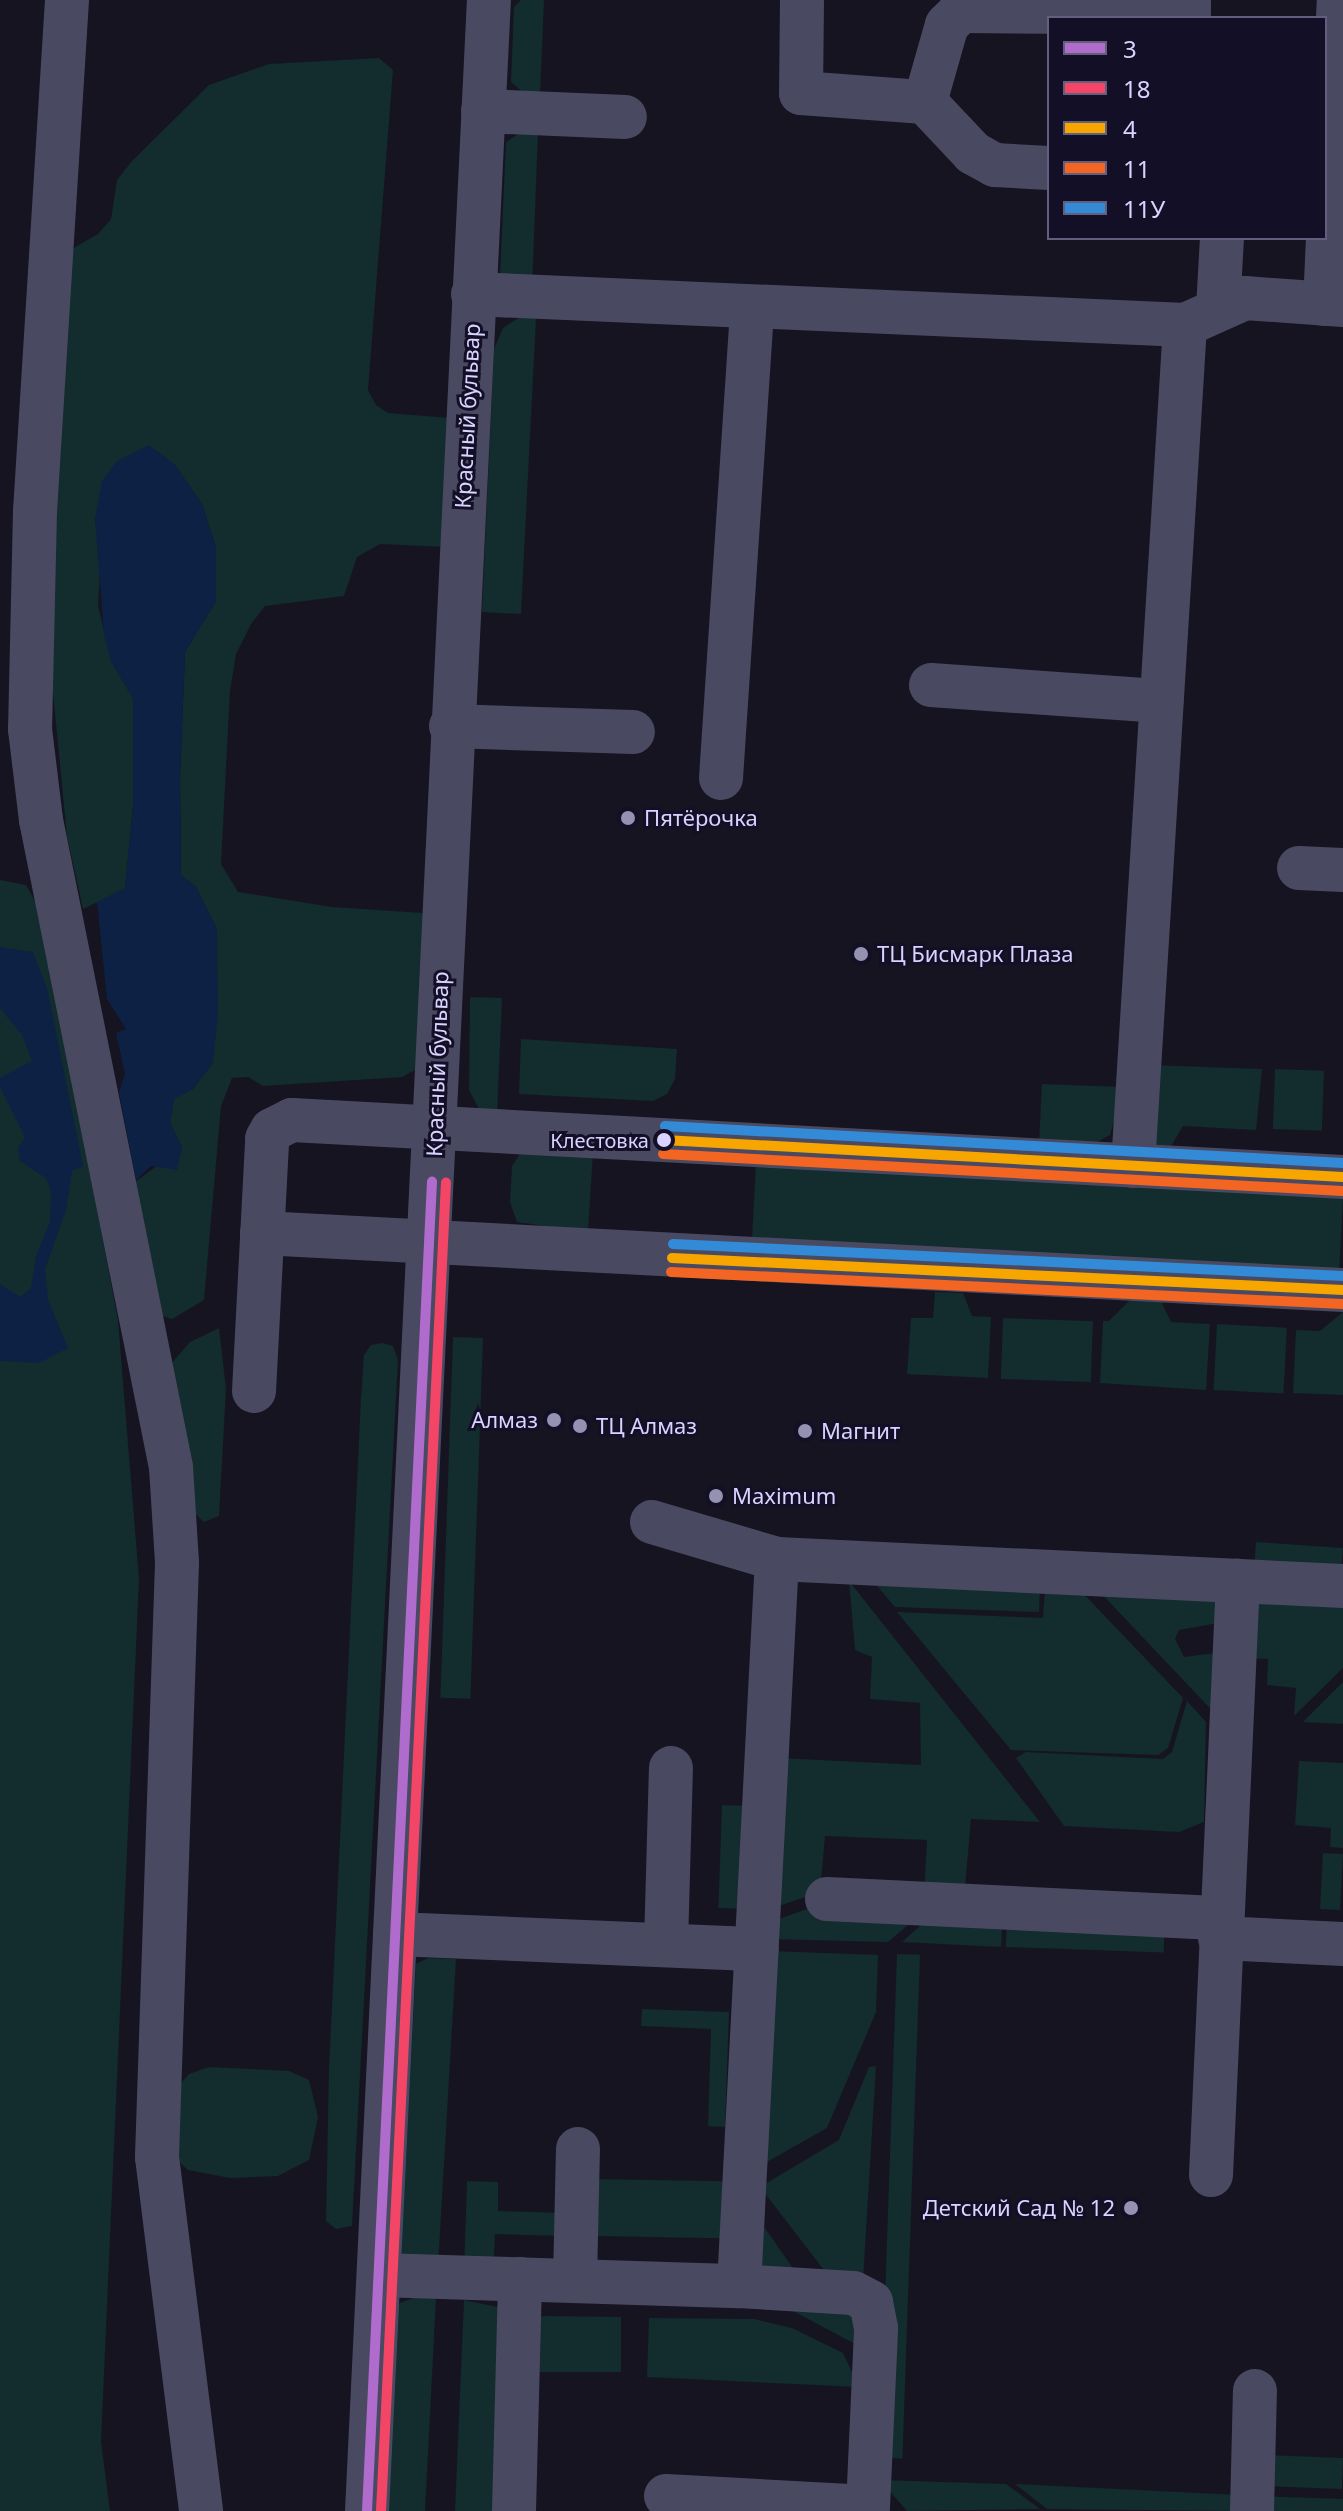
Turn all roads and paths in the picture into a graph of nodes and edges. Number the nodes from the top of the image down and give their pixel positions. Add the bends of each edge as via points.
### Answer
1 (67, 0) edge
2 (489, 0) edge
3 (802, 0) edge
4 (1189, 0) edge
5 (1339, 0) edge
6 (925, 102) junction
7 (483, 111) junction
8 (625, 117) dead end
9 (1047, 168) edge
10 (1328, 181) edge
11 (1221, 240) edge
12 (473, 294) junction
13 (1334, 305) edge
14 (752, 308) junction
15 (1201, 317) junction
16 (931, 685) dead end
17 (1161, 701) junction
18 (451, 726) junction
19 (633, 732) dead end
20 (721, 778) dead end
21 (1299, 868) dead end
22 (1343, 870) edge
23 (434, 1127) junction
24 (1133, 1166) junction
25 (1343, 1177) edge
26 (262, 1233) junction
27 (430, 1242) junction
28 (1343, 1290) edge
29 (254, 1391) dead end
30 (652, 1522) dead end
31 (777, 1559) junction
32 (1238, 1581) junction
33 (1343, 1586) edge
34 (671, 1768) dead end
35 (827, 1899) dead end
36 (1220, 1928) junction
37 (395, 1934) junction
38 (1343, 1944) edge
39 (666, 1945) junction
40 (757, 1949) junction
41 (578, 2149) dead end
42 (1211, 2175) dead end
43 (379, 2275) junction
44 (520, 2279) junction
45 (575, 2280) junction
46 (739, 2286) junction
47 (1255, 2391) dead end
48 (666, 2496) dead end
49 (201, 2511) edge
50 (367, 2511) edge
51 (514, 2511) edge
52 (1252, 2511) edge

1 - 49 street via 35,511 30,729 41,820 171,1467 177,1563 157,2157
2 - 7 street, Красный бульвар
3 - 6 street via 801,93
4 - 6 street via 1189,13 961,11 947,25
5 - 10 street
6 - 9 street via 995,165
7 - 8 street
7 - 12 street, Красный бульвар
10 - 13 street
11 - 15 street
12 - 14 street
12 - 18 street, Красный бульвар
13 - 15 street via 1245,298
14 - 15 street
14 - 20 street
15 - 17 street
16 - 17 street
17 - 24 street
18 - 19 street
18 - 23 street, Красный бульвар
21 - 22 street
23 - 24 street
23 - 26 street via 282,1123 267,1139
23 - 27 street, Красный бульвар
24 - 25 street
26 - 27 street
26 - 29 street
27 - 28 street
27 - 37 street, Красный бульвар
30 - 31 street
31 - 32 street
31 - 40 street
32 - 33 street
32 - 36 street
34 - 39 street
35 - 36 street
36 - 38 street
36 - 42 street
37 - 39 street
37 - 43 street, Красный бульвар
39 - 40 street
40 - 46 street
41 - 45 street
43 - 44 street
43 - 50 street, Красный бульвар
44 - 45 street
44 - 51 street
45 - 46 street
46 - 48 street via 853,2293 871,2302 875,2341 868,2507
47 - 52 street

